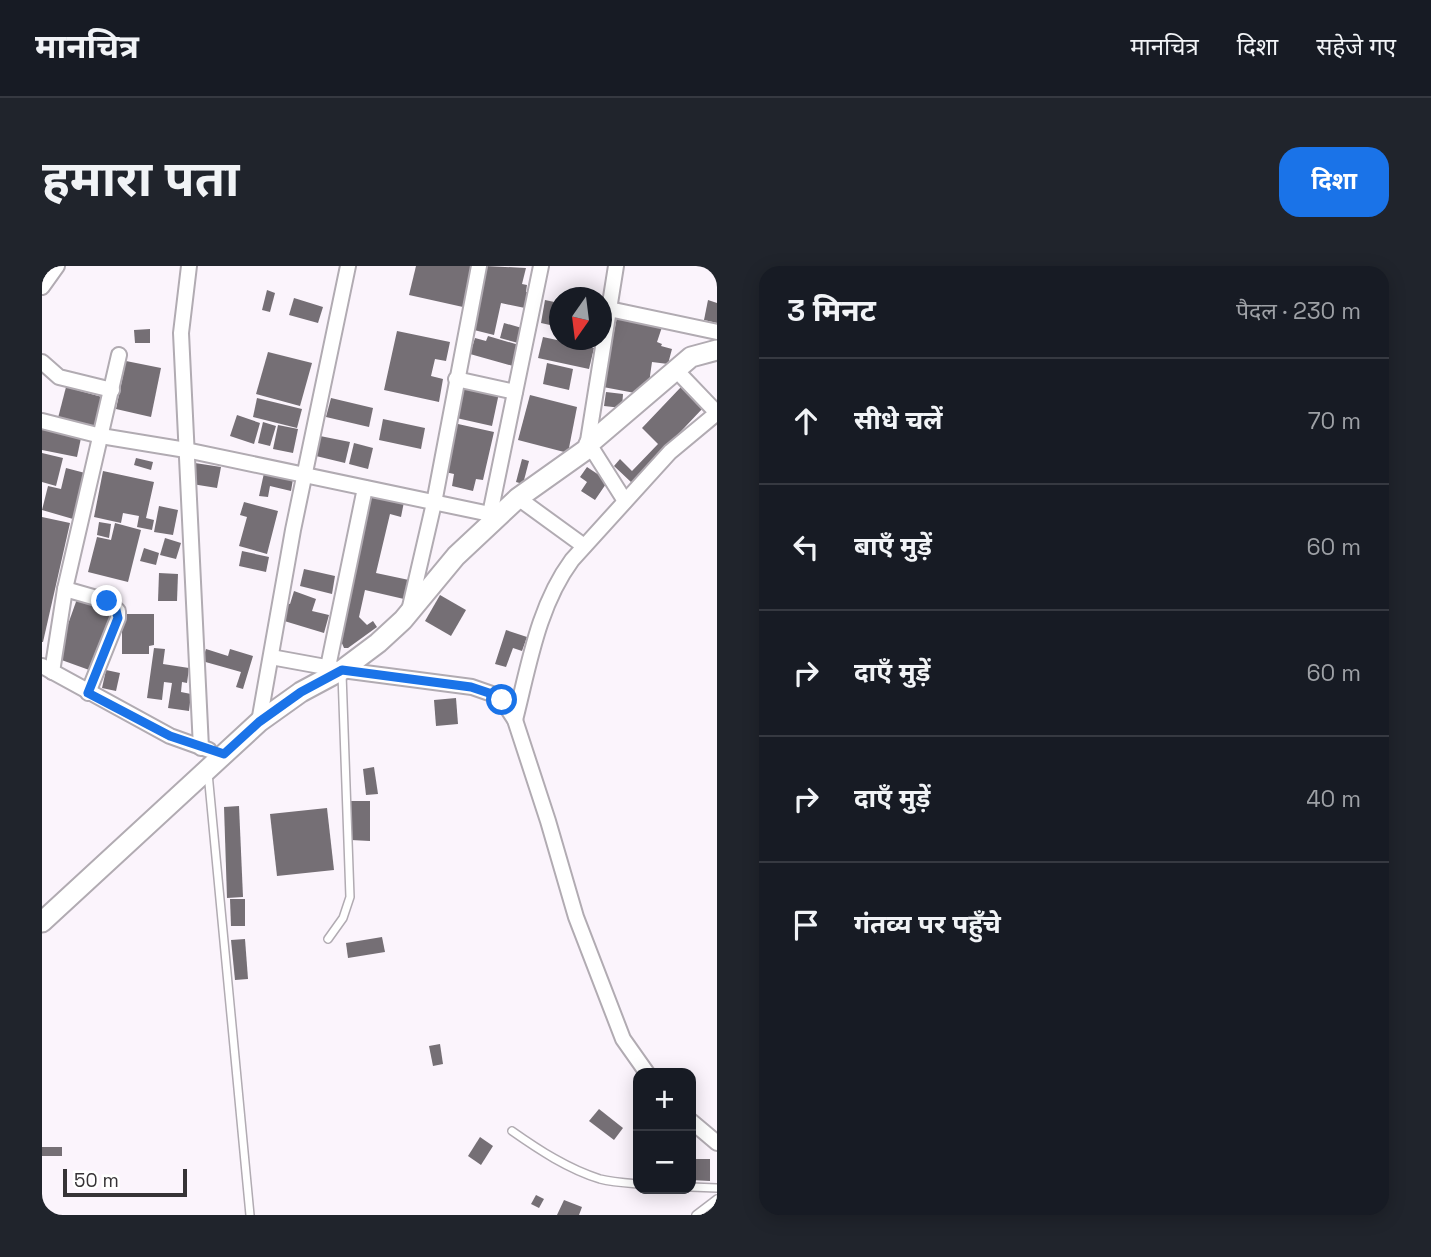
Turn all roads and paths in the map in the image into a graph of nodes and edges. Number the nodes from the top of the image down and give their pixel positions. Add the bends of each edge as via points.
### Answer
1 (57, 266) edge
2 (189, 266) edge
3 (348, 266) edge
4 (479, 266) edge
5 (541, 266) edge
6 (616, 266) edge
7 (42, 287) edge
8 (612, 291) edge
9 (612, 310) edge
10 (717, 332) edge
11 (603, 350) edge
12 (717, 350) edge
13 (119, 355) dead end
14 (42, 362) edge
15 (676, 370) junction
16 (456, 379) junction
17 (111, 390) junction
18 (515, 392) junction
19 (717, 413) edge
20 (42, 421) edge
21 (102, 436) junction
22 (588, 446) junction
23 (186, 450) junction
24 (304, 475) junction
25 (365, 488) junction
26 (518, 498) junction
27 (625, 502) junction
28 (434, 503) junction
29 (492, 518) junction
30 (584, 546) junction
31 (65, 589) junction
32 (409, 612) junction
33 (271, 657) junction
34 (47, 669) edge
35 (335, 669) junction
36 (88, 693) junction
37 (515, 720) junction
38 (259, 722) junction
39 (201, 748) junction
40 (224, 754) junction
41 (207, 770) junction
42 (42, 922) edge
43 (328, 940) dead end
44 (643, 1068) edge
45 (696, 1125) edge
46 (512, 1131) dead end
47 (717, 1143) edge
48 (633, 1183) edge
49 (696, 1187) edge
50 (717, 1188) edge
51 (717, 1199) edge
52 (250, 1215) edge
53 (696, 1215) edge

1 - 7 street
2 - 23 street via 181,333
3 - 24 street
4 - 16 street
5 - 18 street
6 - 8 street
9 - 10 street
11 - 22 street
12 - 15 main road via 691,357
13 - 17 street
14 - 17 street via 71,382
15 - 19 street
15 - 22 main road
16 - 18 street
16 - 28 street
17 - 21 street
18 - 29 street
19 - 27 street via 684,438
20 - 21 street
21 - 23 street
21 - 31 street
22 - 26 main road
22 - 27 street
23 - 24 street
23 - 39 street
24 - 25 street
24 - 33 street
25 - 28 street
25 - 35 street
26 - 29 main road
26 - 30 street
27 - 30 street
28 - 29 street
28 - 32 street
29 - 32 main road
30 - 37 street via 547,600
31 - 34 street
31 - 36 street via 107,601 118,611
32 - 35 main road via 378,643
33 - 35 street
33 - 38 street
34 - 36 street
35 - 37 street via 471,687 502,700
35 - 38 main road
35 - 43 lane via 350,897
36 - 39 street
37 - 44 street via 576,917 623,1039
38 - 40 main road
39 - 40 street
40 - 41 main road
41 - 42 main road
41 - 52 lane
45 - 47 street
46 - 48 lane via 574,1168 601,1179
49 - 50 lane
51 - 53 lane

